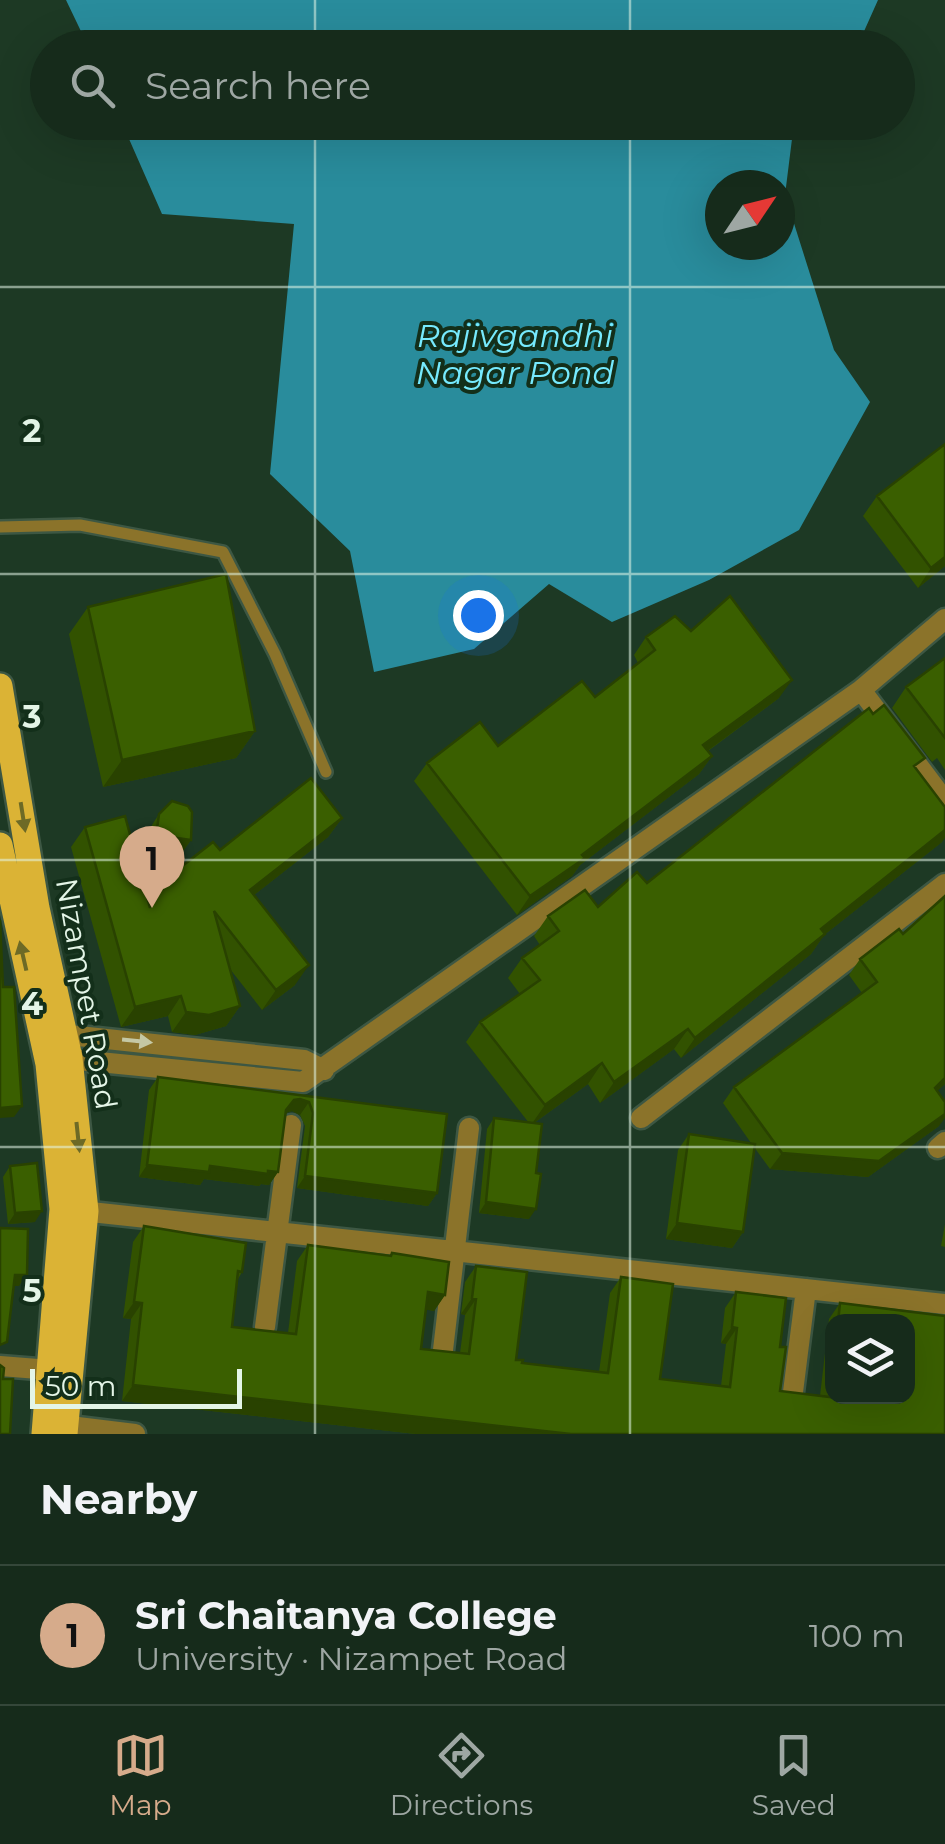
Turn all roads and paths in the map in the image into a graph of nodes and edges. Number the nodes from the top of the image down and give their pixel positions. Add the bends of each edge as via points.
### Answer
1 (0, 527) edge
2 (945, 619) edge
3 (0, 686) edge
4 (861, 690) junction
5 (326, 772) dead end
6 (945, 801) edge
7 (0, 845) edge
8 (945, 884) edge
9 (6, 912) edge
10 (55, 1046) junction
11 (641, 1118) dead end
12 (291, 1126) edge
13 (469, 1128) dead end
14 (74, 1210) junction
15 (277, 1231) junction
16 (455, 1250) junction
17 (806, 1289) junction
18 (945, 1304) edge
19 (265, 1327) edge
20 (443, 1350) edge
21 (0, 1366) edge
22 (61, 1370) junction
23 (793, 1392) edge
24 (55, 1429) edge
25 (135, 1434) edge

1 - 5 lane via 80,525 223,552
2 - 4 street
3 -> 10 main road, Nizampet Road
4 - 6 street
4 - 10 street via 324,1070 304,1060
7 - 9 main road, Nizampet Road
8 - 11 street
10 -> 9 main road, Nizampet Road
10 - 14 main road, Nizampet Road
12 - 15 street
13 - 16 street
14 - 15 street
14 - 22 main road, Nizampet Road
15 - 16 street
15 - 19 street
16 - 17 street
16 - 20 street
17 - 18 street
17 - 23 street
21 - 22 street
22 - 24 main road, Nizampet Road
24 - 25 street

